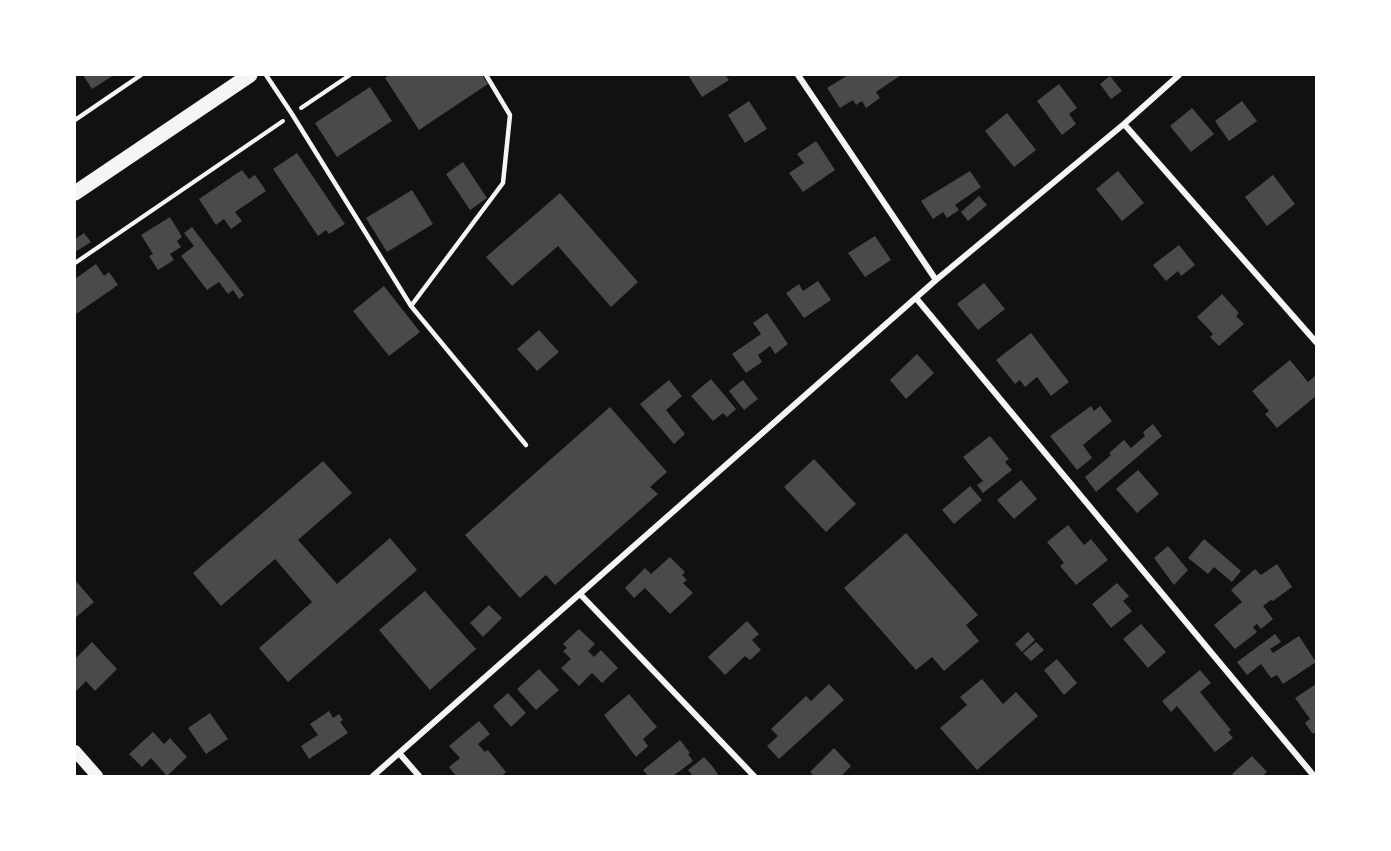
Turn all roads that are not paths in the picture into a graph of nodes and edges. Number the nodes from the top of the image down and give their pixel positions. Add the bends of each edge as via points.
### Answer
1 (141, 75) edge
2 (250, 75) edge
3 (266, 75) edge
4 (486, 75) edge
5 (798, 75) edge
6 (1179, 75) edge
7 (75, 120) edge
8 (1124, 124) junction
9 (75, 193) edge
10 (936, 280) junction
11 (916, 298) junction
12 (411, 306) junction
13 (1316, 342) edge
14 (526, 445) dead end
15 (580, 594) junction
16 (75, 751) edge
17 (399, 753) junction
18 (97, 776) edge
19 (374, 776) edge
20 (419, 776) edge
21 (754, 776) edge
22 (1314, 776) edge

1 - 7 lane
2 - 9 main road
3 - 12 lane
4 - 12 lane via 510,115 502,183
5 - 10 street
6 - 8 street
8 - 10 street
8 - 13 street
10 - 11 street
11 - 15 street
11 - 22 street
12 - 14 lane
15 - 17 street
15 - 21 street
16 - 18 main road
17 - 19 street
17 - 20 street

